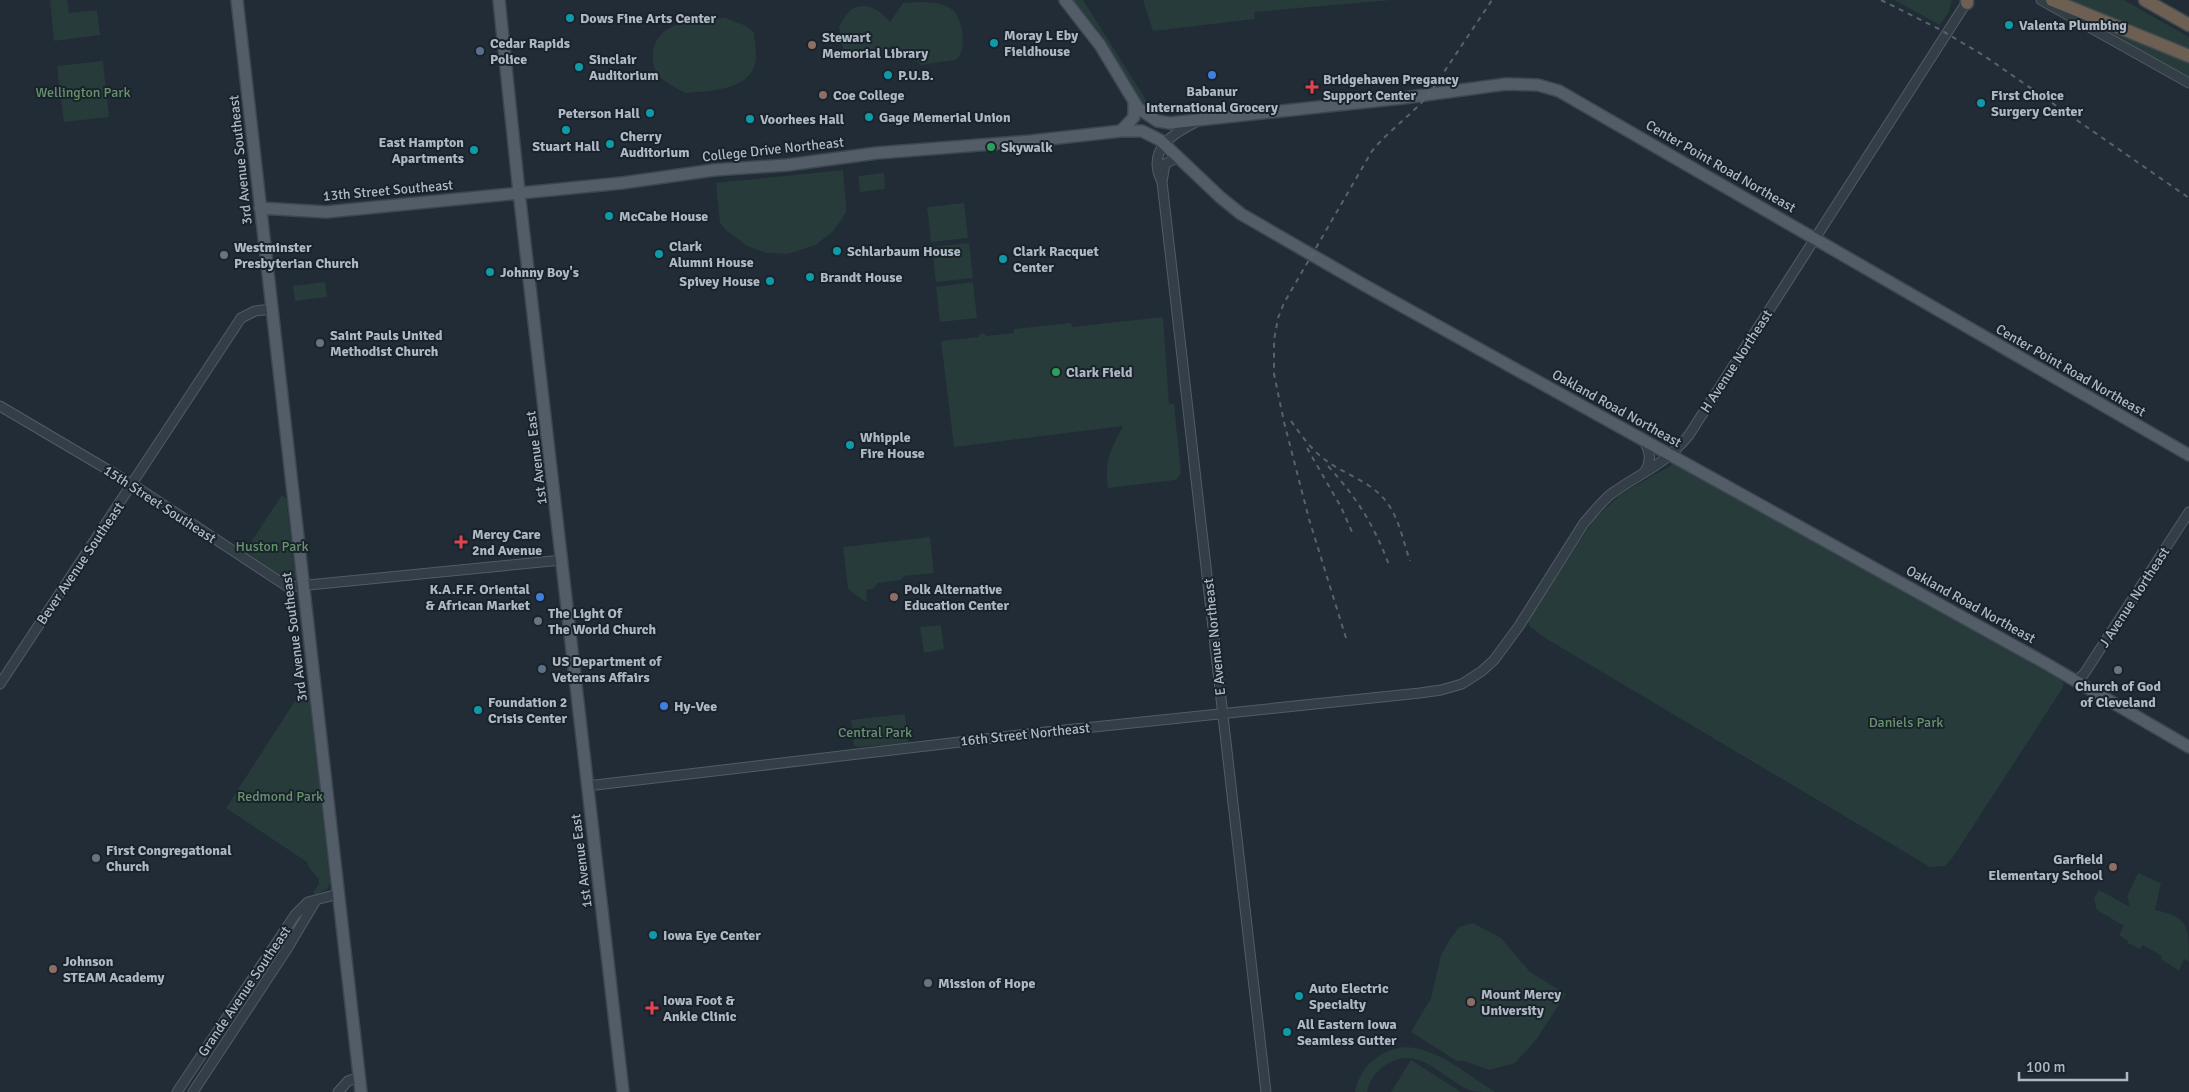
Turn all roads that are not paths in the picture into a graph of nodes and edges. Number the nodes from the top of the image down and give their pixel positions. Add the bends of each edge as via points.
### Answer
1 (237, 0) edge
2 (499, 0) edge
3 (1065, 0) edge
4 (2041, 0) edge
5 (2052, 0) edge
6 (2145, 0) edge
7 (1967, 1) edge
8 (2189, 25) edge
9 (2189, 56) edge
10 (2189, 83) edge
11 (1134, 103) junction
12 (1202, 120) junction
13 (1121, 131) junction
14 (1031, 141) joint
15 (1164, 145) junction
16 (1183, 161) junction
17 (1162, 182) junction
18 (519, 192) junction
19 (260, 208) junction
20 (1816, 238) junction
21 (272, 309) junction
22 (0, 406) edge
23 (1642, 439) junction
24 (1670, 455) junction
25 (2189, 455) edge
26 (1642, 476) junction
27 (132, 484) junction
28 (2189, 512) edge
29 (562, 560) junction
30 (303, 586) junction
31 (2076, 681) junction
32 (0, 684) edge
33 (1462, 684) joint
34 (1223, 713) junction
35 (2189, 747) edge
36 (587, 786) junction
37 (338, 894) junction
38 (319, 898) junction
39 (359, 1077) junction
40 (178, 1092) edge
41 (193, 1092) edge
42 (338, 1092) edge
43 (361, 1092) edge
44 (624, 1092) edge
45 (1266, 1092) edge

1 - 19 main road, 3rd Avenue Southeast
2 - 18 main road, 1st Avenue East
3 - 11 main road, Center Point Road Northeast via 1100,45
4 - 10 street
5 - 9 highway
6 - 8 highway
7 - 20 street, H Avenue Northeast
11 - 12 main road, Center Point Road Northeast via 1157,122 1170,124
11 - 13 main road via 1134,117
12 - 15 street
12 - 20 main road, Center Point Road Northeast via 1506,84 1541,86 1572,98
13 - 14 main road, Oakland Road Northeast
13 - 15 main road, Oakland Road Northeast via 1142,131
14 - 18 main road, College Drive Northeast via 877,153
15 - 16 main road, Oakland Road Northeast
15 - 17 street, E Avenue Northeast via 1155,163
16 - 17 street via 1174,159 1165,164
16 - 23 main road, Oakland Road Northeast via 1241,214
17 - 34 street, E Avenue Northeast
18 - 19 main road, 13th Street Southeast via 310,212
18 - 29 main road, 1st Avenue East
19 - 21 main road, 3rd Avenue Southeast
20 - 24 street, H Avenue Northeast via 1692,430
20 - 25 main road, Center Point Road Northeast
21 - 27 street, Bever Avenue Southeast via 255,311 241,318
21 - 30 main road, 3rd Avenue Southeast
22 - 27 street, 15th Street Southeast
23 - 24 main road, Oakland Road Northeast
23 - 26 street via 1650,456
24 - 26 street, H Avenue Northeast
24 - 31 main road, Oakland Road Northeast
26 - 33 street, H Avenue Northeast via 1613,493 1594,511 1501,652 1482,671
27 - 30 street, 15th Street Southeast via 279,582
27 - 32 street, Bever Avenue Southeast
28 - 31 street, J Avenue Northeast via 2084,674
29 - 30 street, 15th Street Southeast
29 - 36 main road, 1st Avenue East
30 - 37 main road, 3rd Avenue Southeast
31 - 35 main road, Oakland Road Northeast
33 - 34 street, 16th Street Northeast via 1427,692
34 - 36 street, 16th Street Northeast
34 - 45 street, E Avenue Northeast
36 - 44 main road, 1st Avenue East
37 - 38 street, Grande Avenue Southeast
37 - 39 main road, 3rd Avenue Southeast
38 - 40 street, Grande Avenue Southeast via 300,908
38 - 41 street, Grande Avenue Southeast
39 - 42 street via 348,1081
39 - 43 main road, 3rd Avenue Southeast

